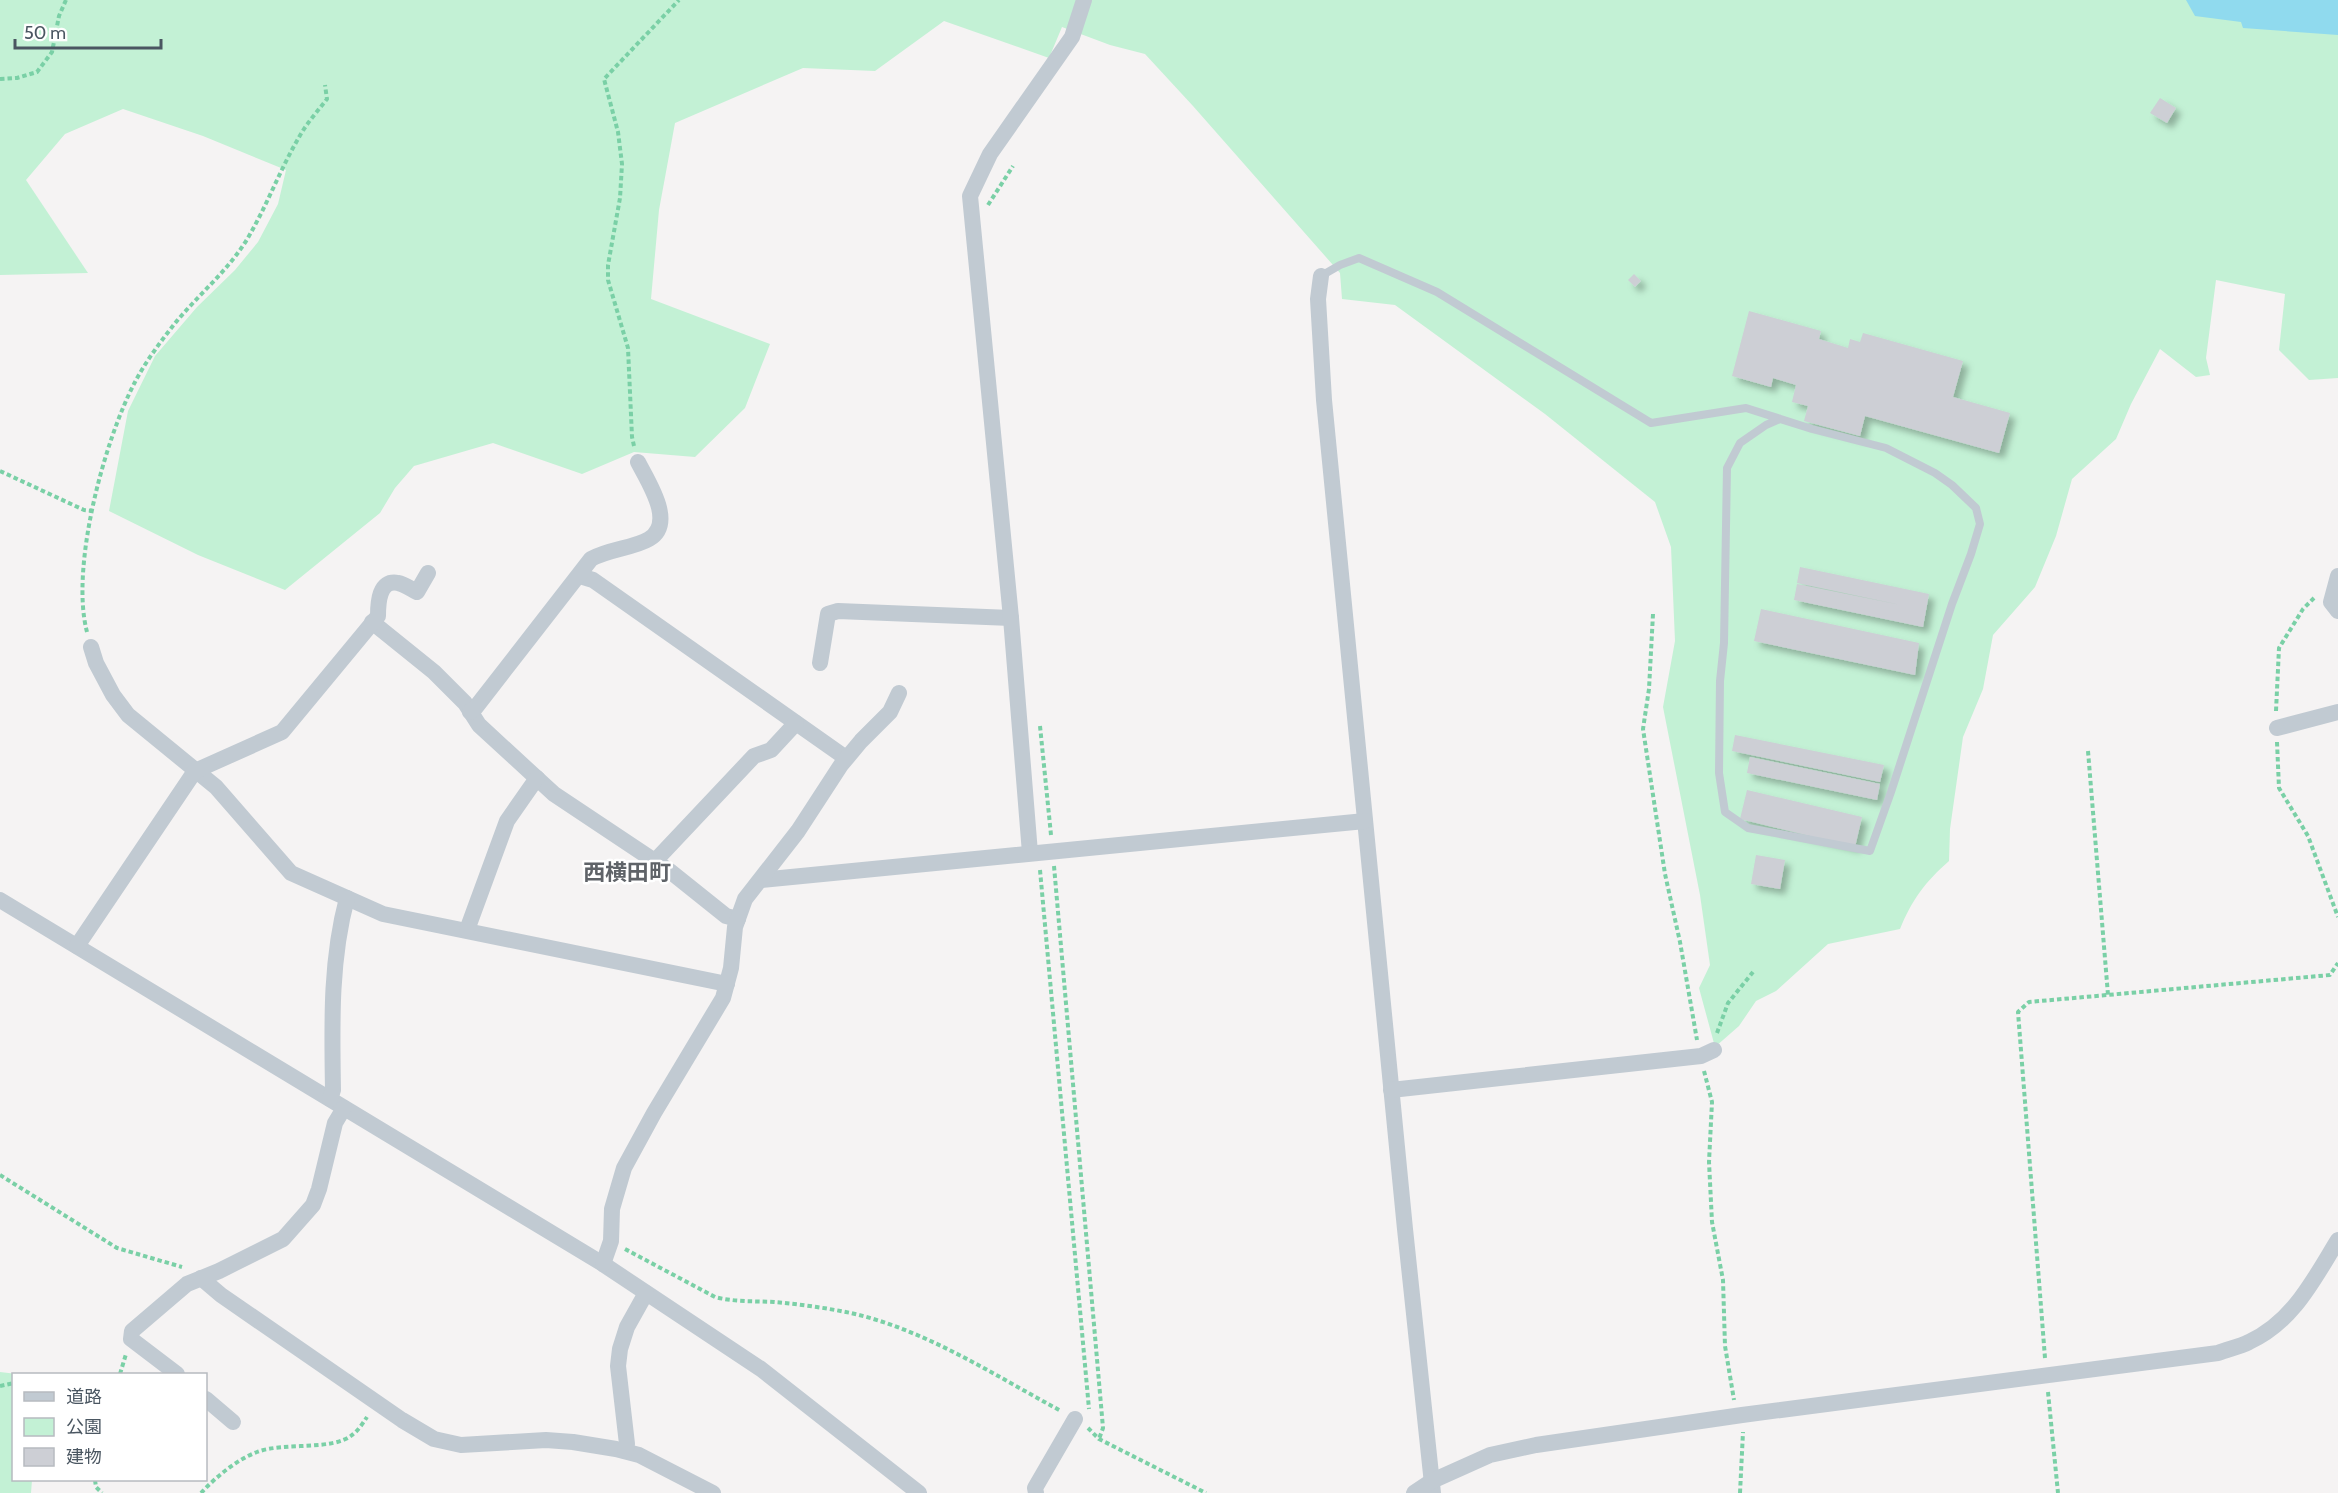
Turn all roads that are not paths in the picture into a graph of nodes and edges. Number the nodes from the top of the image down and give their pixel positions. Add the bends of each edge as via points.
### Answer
1 (1084, 0) edge
2 (1321, 276) joint
3 (1780, 419) junction
4 (639, 462) road end
5 (428, 573) dead end
6 (580, 576) junction
7 (2338, 576) edge
8 (2338, 611) edge
9 (1011, 618) junction
10 (372, 622) junction
11 (91, 647) road end
12 (820, 663) dead end
13 (899, 693) dead end
14 (470, 712) junction
15 (2338, 712) edge
16 (796, 723) junction
17 (2277, 728) road end
18 (846, 758) junction
19 (195, 771) junction
20 (537, 778) junction
21 (1365, 821) junction
22 (1042, 852) junction
23 (656, 861) junction
24 (761, 880) junction
25 (347, 898) junction
26 (0, 900) edge
27 (738, 919) junction
28 (467, 930) junction
29 (77, 946) junction
30 (727, 984) junction
31 (1713, 1050) road end
32 (1391, 1090) junction
33 (337, 1104) junction
34 (2338, 1240) edge
35 (603, 1264) junction
36 (201, 1278) junction
37 (646, 1293) junction
38 (176, 1373) edge
39 (207, 1400) edge
40 (1079, 1421) road end
41 (233, 1422) dead end
42 (625, 1451) junction
43 (1432, 1487) edge
44 (713, 1493) edge
45 (919, 1493) edge
46 (1036, 1493) edge
47 (1414, 1493) edge

1 - 9 street via 1072,37 990,154 970,196
2 - 3 lane via 1359,258 1427,288 1652,423 1746,408
2 - 21 street via 1318,299 1324,400
3 - 3 lane via 1887,447 1952,485 1976,508 1980,524 1870,851 1748,828 1725,812 1719,773 1727,468 1740,443
4 - 6 street via 662,515 661,526 650,539 591,559
5 - 10 street via 417,592 398,583 383,588 378,616
6 - 14 street
6 - 16 street via 593,580
7 - 8 street via 2331,602
9 - 12 street via 838,611 828,614
9 - 22 street
10 - 14 street via 434,672
10 - 19 street via 282,732
11 - 19 street via 113,695 128,716
13 - 18 street via 890,712
14 - 20 street
15 - 17 street
16 - 18 street
16 - 23 street via 771,750 754,756
18 - 24 street
19 - 25 street via 216,787 291,873
19 - 29 street
20 - 23 street via 554,794
20 - 28 street via 507,821
21 - 22 street
21 - 32 street
22 - 24 street
23 - 27 street via 726,915
24 - 27 street via 745,899
25 - 28 street via 383,914
25 - 33 street via 333,986 333,1090
26 - 29 street
27 - 30 street
28 - 30 street
29 - 33 street
30 - 35 street via 723,998 624,1168
31 - 32 street via 1701,1056
32 - 43 street
33 - 35 street
33 - 36 street via 313,1205 283,1239
34 - 43 street via 2298,1304 2274,1328 2249,1342 2207,1355 1536,1445 1490,1455
35 - 37 street
36 - 38 street via 187,1284 132,1331 130,1339
36 - 42 street via 434,1439 461,1445 546,1440
37 - 42 street via 620,1349
37 - 45 street via 761,1369
39 - 41 street
40 - 46 street via 1035,1488
42 - 44 street
43 - 47 street

